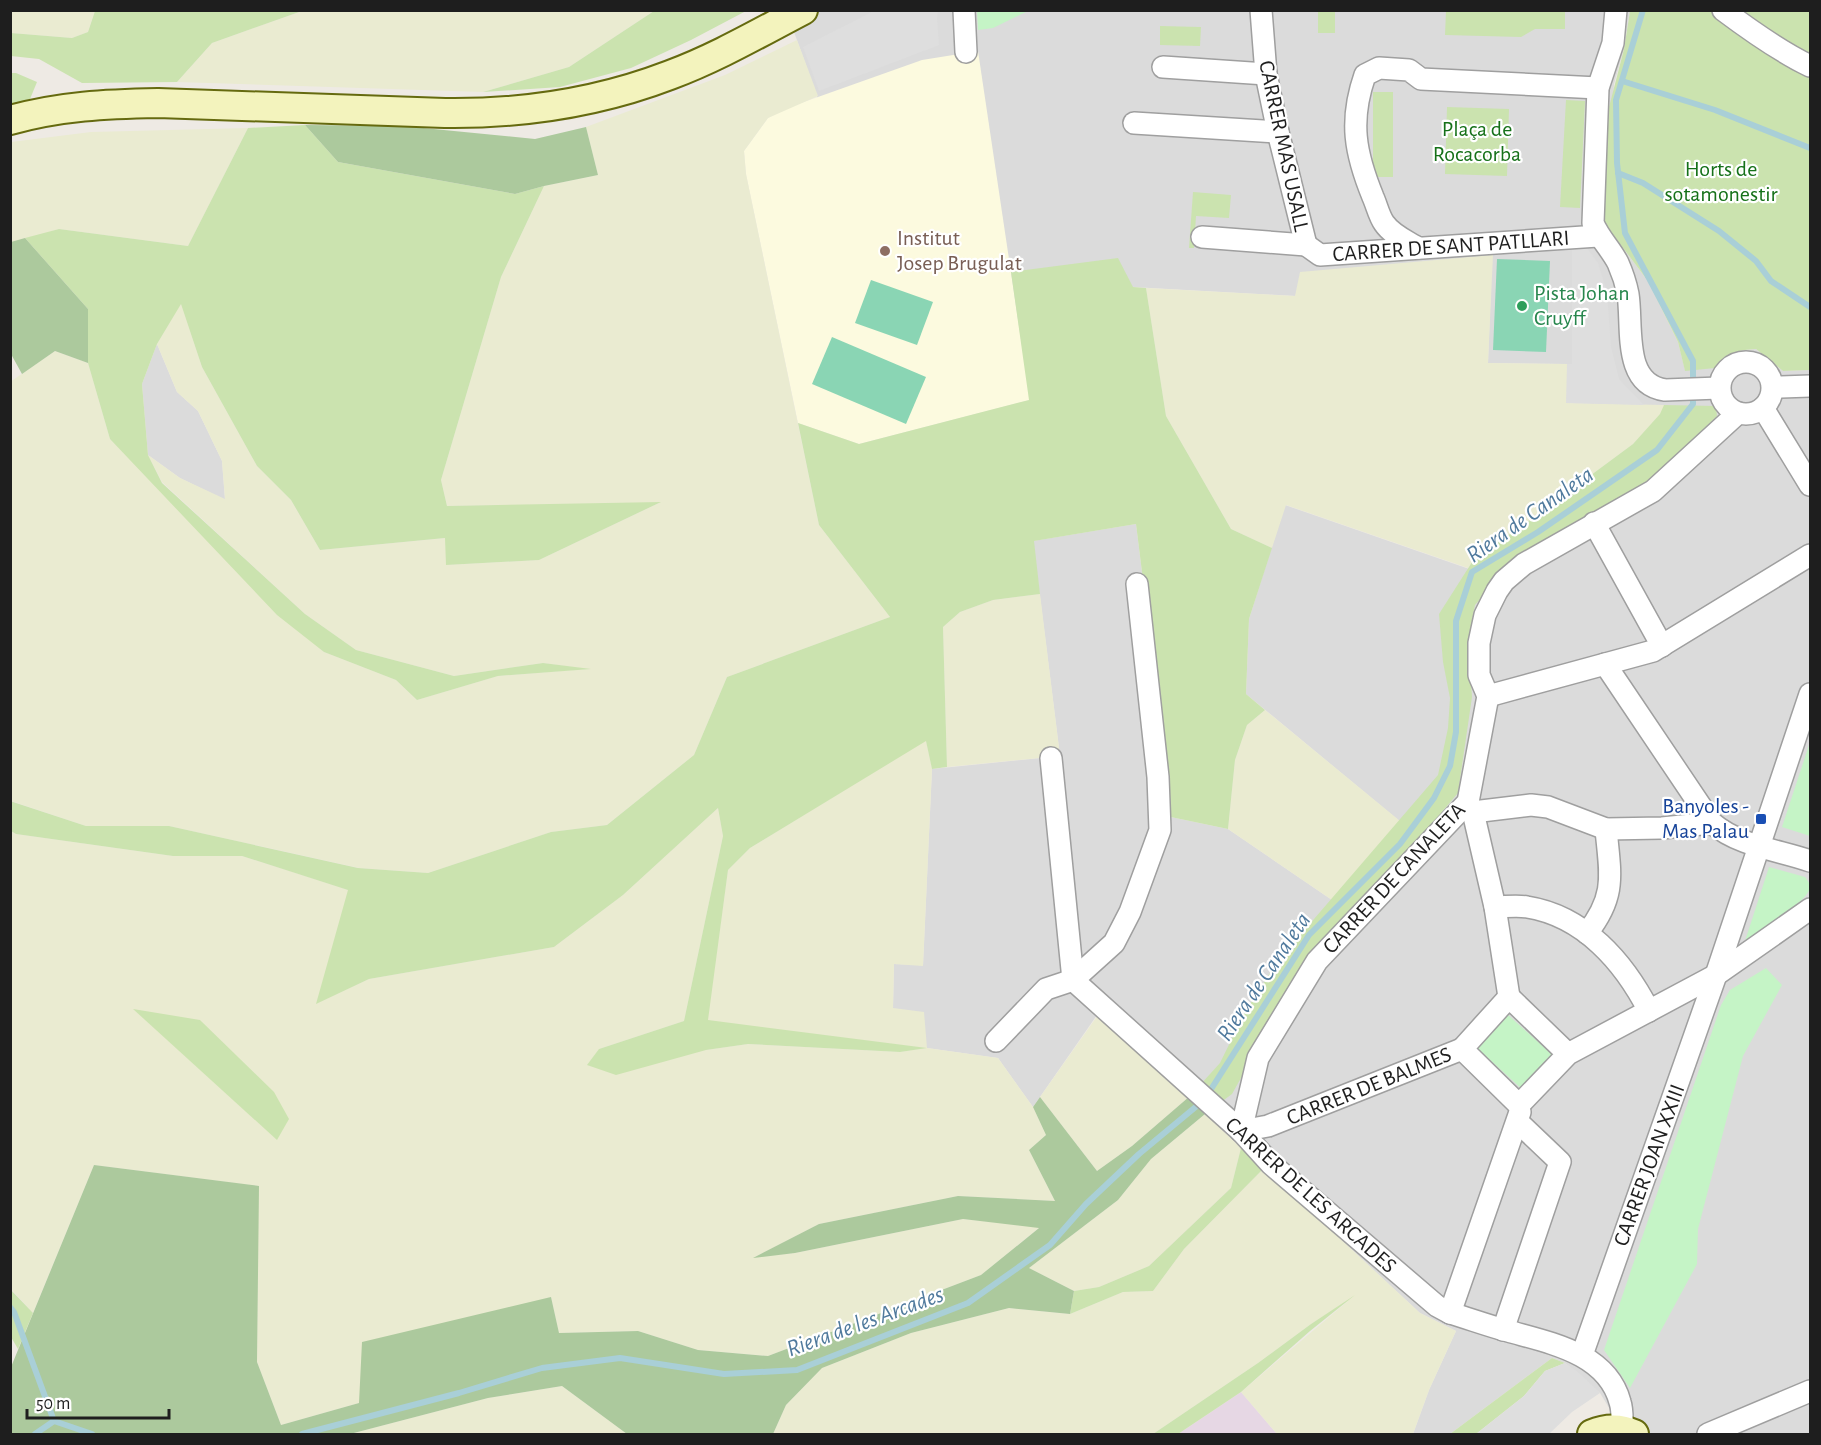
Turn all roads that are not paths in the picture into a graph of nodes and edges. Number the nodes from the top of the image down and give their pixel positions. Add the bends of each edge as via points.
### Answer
1 (803, 10) edge
2 (964, 10) edge
3 (1261, 10) edge
4 (1616, 10) edge
5 (1723, 10) edge
6 (966, 52) dead end
7 (1810, 66) edge
8 (1163, 67) dead end
9 (1266, 74) junction
10 (1598, 88) junction
11 (10, 120) edge
12 (1134, 123) dead end
13 (1278, 132) junction
14 (1598, 236) junction
15 (1202, 237) dead end
16 (1306, 245) junction
17 (1418, 248) junction
18 (1810, 386) edge
19 (1719, 388) junction
20 (1771, 391) junction
21 (1738, 413) junction
22 (1810, 484) edge
23 (1594, 523) junction
24 (1810, 555) edge
25 (1137, 584) dead end
26 (1662, 646) junction
27 (1605, 664) junction
28 (1810, 694) edge
29 (1488, 696) junction
30 (1051, 758) dead end
31 (1470, 807) junction
32 (1712, 824) junction
33 (1606, 829) junction
34 (1758, 846) junction
35 (1810, 861) edge
36 (1495, 907) junction
37 (1810, 909) edge
38 (1587, 933) junction
39 (1716, 975) junction
40 (1073, 980) junction
41 (1509, 997) junction
42 (1649, 1011) junction
43 (996, 1041) dead end
44 (1462, 1049) junction
45 (1568, 1054) junction
46 (1519, 1114) junction
47 (1241, 1131) junction
48 (1450, 1313) junction
49 (1503, 1330) junction
50 (1581, 1355) junction
51 (1810, 1391) edge
52 (1628, 1432) edge
53 (1592, 1434) edge
54 (1708, 1434) edge

1 - 11 street via 671,75 627,90 537,110 491,114 158,103 83,105
2 - 6 street
3 - 9 street, CARRER MAS USALL
4 - 10 street via 1613,43
5 - 7 street via 1753,33
8 - 9 street
9 - 13 street, CARRER MAS USALL
10 - 14 street via 1592,209
10 - 17 street via 1421,79 1403,69 1379,68 1365,75 1354,121 1368,184 1385,224
12 - 13 street
13 - 16 street, CARRER MAS USALL
14 - 17 street, CARRER DE SANT PATLLARI
14 - 19 street via 1617,262 1628,293 1633,356 1645,383 1665,390
15 - 16 street, CARRER DE SANT PATLLARI
16 - 17 street, CARRER DE SANT PATLLARI via 1320,255
18 - 20 street
19 - 20 street via 1724,373 1744,361 1759,364
19 - 21 street via 1724,403
20 - 21 street via 1751,414
20 - 22 street
21 - 23 street, CARRER DE CANALETA via 1653,490
23 - 26 street
23 - 29 street, CARRER DE CANALETA via 1524,564 1497,591 1485,615 1479,643 1479,675
24 - 26 street
25 - 40 street via 1160,830 1130,912 1114,943
26 - 27 street
27 - 29 street
27 - 32 street
28 - 34 street, CARRER JOAN XXIII
29 - 31 street, CARRER DE CANALETA
30 - 40 street
31 - 33 street via 1548,807
31 - 36 street
31 - 47 street, CARRER DE CANALETA via 1317,962 1258,1058
32 - 33 street
32 - 34 street
33 - 38 street via 1608,898
34 - 35 street
34 - 39 street, CARRER JOAN XXIII
36 - 38 street via 1544,910
36 - 41 street
37 - 39 street
38 - 42 street via 1618,962
39 - 42 street
39 - 50 street, CARRER JOAN XXIII
40 - 43 street via 1047,989
40 - 47 street, CARRER DE LES ARCADES
41 - 44 street
41 - 45 street
42 - 45 street
44 - 46 street
44 - 47 street, CARRER DE BALMES via 1268,1126
45 - 46 street
46 - 48 street
46 - 49 street via 1560,1162
47 - 48 street, CARRER DE LES ARCADES via 1271,1164 1422,1294
48 - 49 street, CARRER DE LES ARCADES
49 - 50 street, CARRER DE LES ARCADES
50 - 52 street, CARRER DE LES ARCADES via 1612,1385
51 - 54 street
52 - 53 street via 1604,1430

